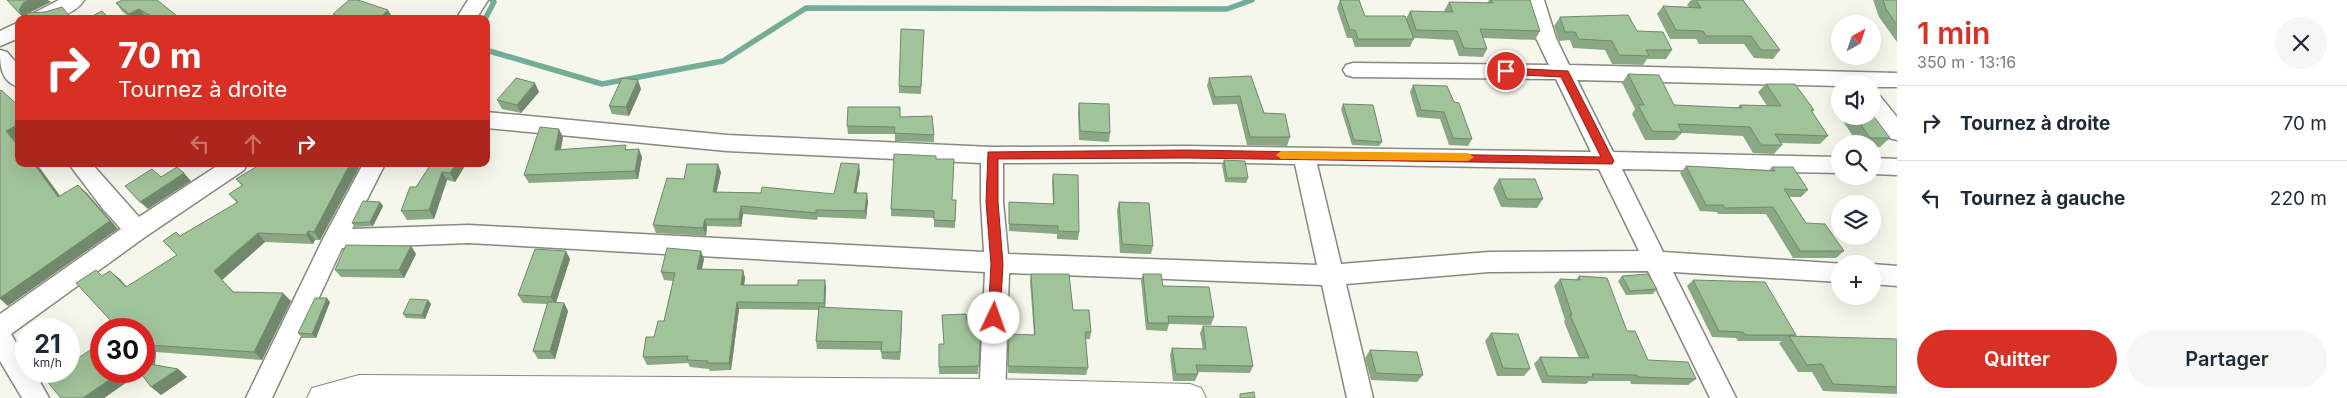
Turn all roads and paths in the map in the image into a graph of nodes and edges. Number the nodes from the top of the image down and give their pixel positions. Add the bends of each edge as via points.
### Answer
1 (74, 0) edge
2 (478, 0) edge
3 (1534, 0) edge
4 (46, 15) edge
5 (469, 15) edge
6 (15, 32) edge
7 (0, 40) edge
8 (1353, 70) dead end
9 (1564, 74) junction
10 (1897, 80) edge
11 (1831, 81) edge
12 (1881, 81) edge
13 (1881, 112) edge
14 (490, 120) edge
15 (1897, 132) edge
16 (992, 155) junction
17 (1304, 155) junction
18 (1608, 161) junction
19 (1831, 165) edge
20 (1881, 166) edge
21 (82, 167) edge
22 (232, 167) edge
23 (372, 167) edge
24 (1897, 167) edge
25 (137, 230) junction
26 (335, 239) junction
27 (1655, 261) junction
28 (997, 264) junction
29 (1831, 271) edge
30 (1330, 275) junction
31 (1881, 275) edge
32 (1897, 276) edge
33 (0, 328) edge
34 (0, 338) edge
35 (615, 394) edge
36 (992, 396) edge
37 (36, 398) edge
38 (259, 398) edge
39 (323, 398) edge
40 (1190, 398) edge
41 (1360, 398) edge
42 (1723, 398) edge

1 - 4 street
2 - 5 street
3 - 9 street via 1546,38
6 - 7 street
8 - 9 street
9 - 11 street
9 - 18 street
10 - 12 street
13 - 15 street
14 - 16 street via 727,143
16 - 17 street
16 - 28 street
17 - 18 street
17 - 30 street
18 - 19 street
18 - 27 street
20 - 24 street
21 - 25 street via 110,203
22 - 25 street
23 - 26 street
25 - 33 street
26 - 28 street via 468,234
26 - 38 street
27 - 29 street
27 - 30 street via 1489,262
27 - 42 street
28 - 30 street
28 - 36 street
30 - 41 street
31 - 32 street
34 - 37 street
35 - 36 street
35 - 39 street via 359,389
36 - 40 street

